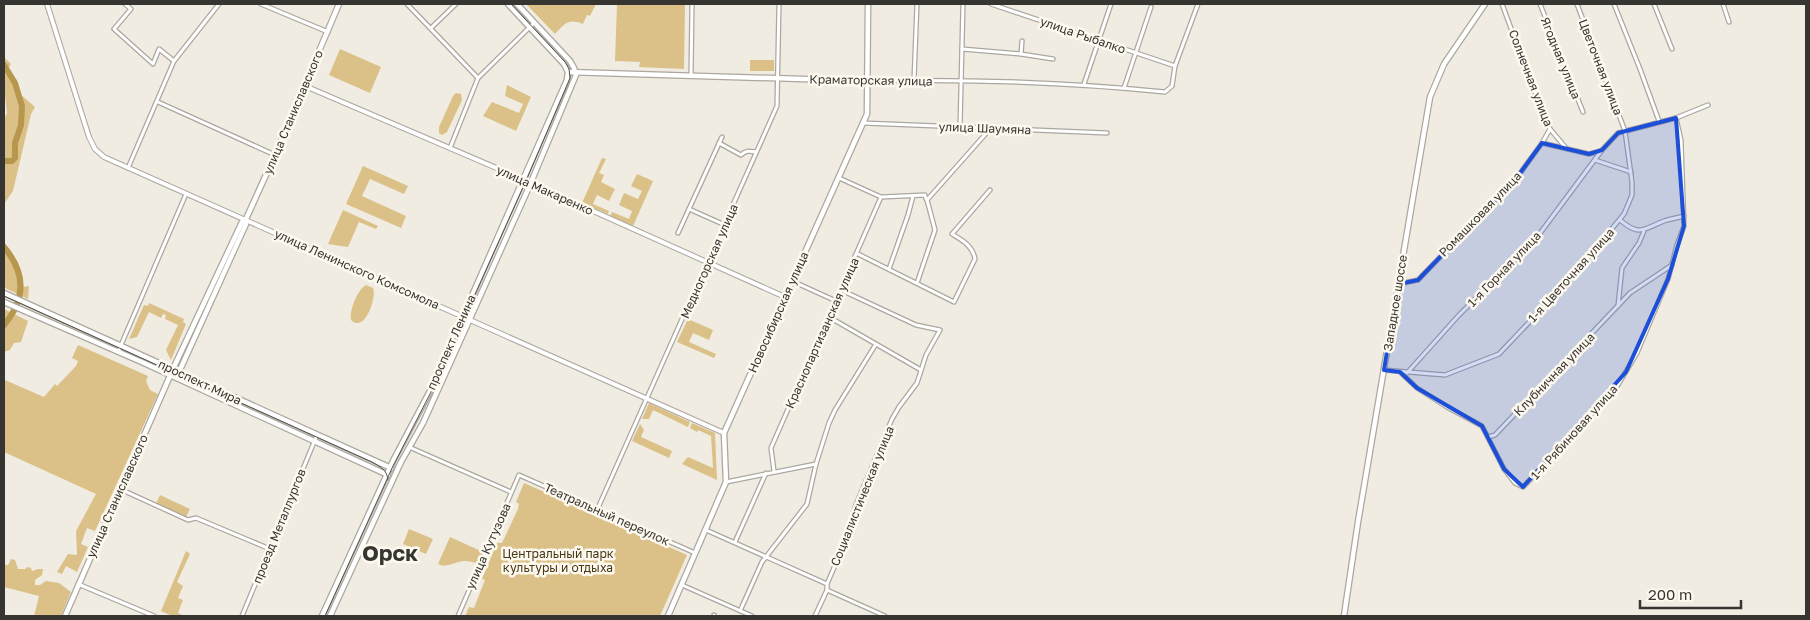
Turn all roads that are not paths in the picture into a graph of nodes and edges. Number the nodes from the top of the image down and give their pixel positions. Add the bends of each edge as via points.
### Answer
1 (48, 4) edge
2 (125, 4) edge
3 (219, 4) edge
4 (261, 4) edge
5 (339, 4) edge
6 (409, 4) edge
7 (456, 4) edge
8 (508, 4) edge
9 (517, 4) edge
10 (692, 4) edge
11 (778, 4) edge
12 (868, 4) edge
13 (916, 4) edge
14 (963, 4) edge
15 (992, 4) edge
16 (1111, 4) edge
17 (1198, 4) edge
18 (1485, 4) edge
19 (1502, 4) edge
20 (1540, 4) edge
21 (1577, 4) edge
22 (1614, 4) edge
23 (1654, 4) edge
24 (1723, 4) edge
25 (1151, 7) dead end
26 (1729, 22) dead end
27 (534, 23) junction
28 (530, 27) junction
29 (430, 28) junction
30 (328, 32) junction
31 (1099, 40) junction
32 (1022, 41) dead end
33 (962, 49) junction
34 (1672, 49) dead end
35 (561, 52) junction
36 (1136, 52) junction
37 (1021, 54) junction
38 (557, 56) junction
39 (1053, 59) dead end
40 (174, 61) junction
41 (1175, 66) junction
42 (568, 72) junction
43 (576, 72) junction
44 (690, 76) junction
45 (478, 78) junction
46 (776, 79) junction
47 (914, 80) junction
48 (868, 81) junction
49 (961, 81) junction
50 (1084, 84) junction
51 (305, 86) junction
52 (1124, 88) junction
53 (158, 102) junction
54 (1708, 105) dead end
55 (1583, 112) dead end
56 (1676, 118) junction
57 (549, 120) junction
58 (1659, 121) junction
59 (557, 122) junction
60 (863, 123) junction
61 (960, 127) junction
62 (990, 128) junction
63 (1550, 128) junction
64 (1625, 131) junction
65 (1108, 133) dead end
66 (722, 137) dead end
67 (719, 143) junction
68 (1542, 143) junction
69 (450, 148) junction
70 (537, 148) junction
71 (1566, 148) junction
72 (545, 150) junction
73 (1602, 150) junction
74 (756, 152) junction
75 (275, 155) junction
76 (1595, 160) junction
77 (128, 168) junction
78 (1631, 172) junction
79 (839, 178) junction
80 (523, 180) junction
81 (530, 184) junction
82 (990, 190) dead end
83 (186, 194) junction
84 (913, 196) junction
85 (881, 197) junction
86 (927, 200) junction
87 (689, 209) junction
88 (1684, 216) junction
89 (246, 219) junction
90 (1620, 220) junction
91 (725, 225) junction
92 (1644, 231) junction
93 (678, 233) dead end
94 (492, 249) junction
95 (500, 253) junction
96 (858, 254) junction
97 (708, 263) junction
98 (1672, 264) junction
99 (888, 269) junction
100 (792, 281) junction
101 (917, 283) junction
102 (1398, 284) junction
103 (841, 290) junction
104 (6, 294) edge
105 (785, 297) junction
106 (836, 301) junction
107 (4, 302) edge
108 (1618, 306) junction
109 (462, 316) junction
110 (828, 317) junction
111 (470, 319) junction
112 (876, 344) junction
113 (121, 345) junction
114 (447, 349) junction
115 (118, 352) junction
116 (455, 352) junction
117 (444, 356) junction
118 (452, 360) junction
119 (173, 369) junction
120 (921, 370) junction
121 (1384, 370) junction
122 (179, 372) junction
123 (1400, 372) junction
124 (1407, 373) junction
125 (170, 375) junction
126 (435, 377) junction
127 (442, 380) junction
128 (218, 390) junction
129 (430, 391) junction
130 (436, 394) junction
131 (229, 395) junction
132 (215, 396) junction
133 (647, 398) junction
134 (226, 401) junction
135 (260, 409) junction
136 (257, 416) junction
137 (415, 419) junction
138 (423, 423) junction
139 (307, 430) junction
140 (724, 432) junction
141 (406, 434) junction
142 (317, 435) junction
143 (304, 437) junction
144 (413, 437) junction
145 (1488, 437) junction
146 (314, 442) junction
147 (339, 444) junction
148 (409, 446) junction
149 (336, 451) junction
150 (816, 464) junction
151 (390, 467) junction
152 (397, 470) junction
153 (774, 471) junction
154 (766, 473) junction
155 (387, 474) junction
156 (519, 475) joint
157 (393, 478) junction
158 (726, 482) junction
159 (120, 489) junction
160 (512, 492) junction
161 (597, 510) junction
162 (363, 528) junction
163 (369, 530) junction
164 (706, 530) junction
165 (735, 542) junction
166 (270, 549) junction
167 (351, 554) junction
168 (696, 554) junction
169 (357, 556) junction
170 (768, 557) junction
171 (343, 571) junction
172 (349, 573) junction
173 (78, 584) junction
174 (682, 584) junction
175 (827, 584) junction
176 (827, 590) junction
177 (740, 611) junction
178 (65, 616) edge
179 (154, 616) edge
180 (242, 616) edge
181 (322, 616) edge
182 (330, 616) edge
183 (458, 616) edge
184 (668, 616) edge
185 (752, 616) edge
186 (815, 616) edge
187 (884, 616) edge
188 (1344, 616) edge

1 - 77 street, улица Ленинского Комсомола via 95,149
2 - 40 street via 131,9 114,29 153,64 160,48
3 - 40 street
4 - 30 street
5 - 30 main road, улица Станиславского
6 - 29 street
7 - 29 street
8 - 28 main road
9 - 27 main road
10 - 44 street
11 - 46 street, Медногорская улица
12 - 48 main road, Новосибирская улица
13 - 47 street
14 - 33 street
15 - 31 street, улица Рыбалко
16 - 31 street
17 - 41 street
18 - 102 main road, Западное шоссе via 1444,64 1430,97
19 - 63 street, Солнечная улица
20 - 55 street, Ягодная улица
21 - 64 street, Цветочная улица
22 - 58 street
23 - 34 street
24 - 26 street
25 - 36 street
27 - 28 street
27 - 35 main road
28 - 38 main road
28 - 45 street
29 - 45 street
30 - 51 main road, улица Станиславского
31 - 36 street, улица Рыбалко
31 - 50 street
32 - 37 street
33 - 37 street
33 - 49 street
35 - 38 street
35 - 43 main road
36 - 41 street, улица Рыбалко
36 - 52 street
37 - 39 street
38 - 42 main road
40 - 53 street
41 - 52 street, Краматорская улица via 1172,86 1165,92
42 - 43 main road, Краматорская улица
42 - 57 main road, проспект Ленина
43 - 44 main road, Краматорская улица
43 - 59 main road, проспект Ленина
44 - 46 main road, Краматорская улица
45 - 69 street
46 - 48 main road, Краматорская улица
46 - 74 street, Медногорская улица via 777,106
47 - 48 street, Краматорская улица
47 - 49 street, Краматорская улица
48 - 60 main road, Новосибирская улица via 867,114
49 - 50 street, Краматорская улица
49 - 61 street
50 - 52 street, Краматорская улица
51 - 69 street, улица Макаренко
51 - 75 main road, улица Станиславского
53 - 75 street
53 - 77 street
54 - 56 street
56 - 58 street
56 - 88 street, 1-я Рябиновая улица via 1681,140
57 - 59 street
57 - 70 main road, проспект Ленина
58 - 64 street
59 - 72 main road, проспект Ленина
60 - 61 street, улица Шаумяна
60 - 79 main road, Новосибирская улица
61 - 62 street, улица Шаумяна
62 - 65 street, улица Шаумяна
62 - 86 street
63 - 68 street, Ромашковая улица
63 - 71 street, Солнечная улица
64 - 73 street, 1-я Горная улица via 1618,133
64 - 78 street, 1-я Цветочная улица
66 - 67 street
67 - 74 street via 741,155
67 - 87 street
68 - 71 street
68 - 102 street, Ромашковая улица via 1518,176 1418,280
69 - 80 street, улица Макаренко
70 - 72 street
70 - 80 main road, проспект Ленина
71 - 73 street via 1589,154
72 - 81 main road, проспект Ленина
73 - 76 street, 1-я Горная улица
74 - 91 street, Медногорская улица
75 - 89 main road, улица Станиславского
76 - 78 street
76 - 124 street, 1-я Горная улица via 1535,240
77 - 83 street, улица Ленинского Комсомола
78 - 90 street, 1-я Цветочная улица via 1632,195
79 - 85 street
79 - 100 main road, Новосибирская улица
80 - 81 street, улица Макаренко
80 - 94 main road, проспект Ленина
81 - 95 main road, проспект Ленина
81 - 97 street, улица Макаренко
82 - 101 street via 952,234 966,242 975,255 954,302
83 - 89 street, улица Ленинского Комсомола
83 - 113 street
84 - 85 street
84 - 86 street via 925,195
84 - 99 street
85 - 96 street, Краснопартизанская улица
86 - 101 street via 935,230
87 - 91 street
87 - 93 street
88 - 92 street
88 - 98 street, 1-я Рябиновая улица
89 - 109 street, улица Ленинского Комсомола
89 - 119 main road, улица Станиславского
89 - 122 main road, улица Станиславского
90 - 92 street via 1635,230
90 - 124 street, 1-я Цветочная улица via 1572,277 1499,354 1444,375
91 - 97 street, Медногорская улица
92 - 108 street via 1622,268
94 - 95 street
94 - 109 main road, проспект Ленина
95 - 111 main road, проспект Ленина
96 - 99 street
96 - 103 street, Краснопартизанская улица
97 - 105 street, улица Макаренко
97 - 133 street, Медногорская улица
98 - 108 street, Клубничная улица via 1630,293
98 - 145 street, 1-я Рябиновая улица via 1637,353 1616,388 1523,487 1504,469
99 - 101 street
100 - 105 main road, Новосибирская улица
100 - 106 street
102 - 121 main road, Западное шоссе
103 - 106 street, Краснопартизанская улица
103 - 120 street, Социалистическая улица via 916,325 940,330
104 - 113 main road, проспект Мира
105 - 140 main road, Новосибирская улица
106 - 110 street, Краснопартизанская улица
107 - 115 main road, проспект Мира
108 - 145 street, Клубничная улица via 1495,435
109 - 111 street, улица Ленинского Комсомола
109 - 114 main road, проспект Ленина
110 - 112 street
110 - 153 street, Краснопартизанская улица via 771,448
111 - 116 main road, проспект Ленина
111 - 133 street, улица Ленинского Комсомола
112 - 120 street
112 - 150 street via 835,410
113 - 115 street
113 - 119 main road, проспект Мира
114 - 116 street
114 - 117 main road, проспект Ленина
115 - 125 main road, проспект Мира
116 - 118 main road, проспект Ленина
117 - 118 street
117 - 126 main road, проспект Ленина
118 - 127 main road, проспект Ленина
119 - 122 main road, проспект Мира
119 - 125 main road, улица Станиславского
120 - 175 street, Социалистическая улица via 917,383 892,419
121 - 123 street
121 - 188 main road, Западное шоссе
122 - 125 main road
122 - 128 main road, проспект Мира
123 - 124 street
123 - 145 street via 1417,388 1482,426
125 - 132 main road, проспект Мира
125 - 159 main road, улица Станиславского
126 - 127 street
126 - 129 main road, проспект Ленина
127 - 130 main road, проспект Ленина
128 - 131 main road, проспект Мира
128 - 132 street
129 - 130 street
129 - 137 main road, проспект Ленина
130 - 138 main road, проспект Ленина
131 - 134 street
131 - 135 main road, проспект Мира
132 - 134 main road, проспект Мира
133 - 140 street, улица Ленинского Комсомола
133 - 161 street, Медногорская улица
134 - 136 main road, проспект Мира
135 - 136 street
135 - 139 main road, проспект Мира
136 - 143 main road, проспект Мира
137 - 138 street
137 - 141 main road, проспект Ленина
138 - 144 main road, проспект Ленина
139 - 142 main road, проспект Мира
139 - 143 street
140 - 158 main road, Новосибирская улица
141 - 144 street
141 - 151 main road, проспект Ленина
142 - 146 street, проезд Металлургов
142 - 147 main road, проспект Мира
143 - 146 main road, проспект Мира
144 - 148 main road, проспект Ленина
146 - 149 main road, проспект Мира
146 - 166 street, проезд Металлургов
147 - 149 street
147 - 151 main road, проспект Мира
148 - 152 main road, проспект Ленина
148 - 160 street
149 - 155 main road, проспект Мира
150 - 153 street
150 - 170 street via 807,504
151 - 152 main road, проспект Мира
151 - 155 main road, проспект Ленина
152 - 157 main road, проспект Ленина
153 - 154 street
154 - 158 street
154 - 165 street
155 - 157 main road, проспект Мира
155 - 162 main road, проспект Ленина
156 - 160 street, улица Кутузова
156 - 161 street, Театральный переулок
157 - 163 main road, проспект Ленина
158 - 164 main road, Новосибирская улица
159 - 166 street via 188,520 196,518
159 - 173 main road, улица Станиславского
160 - 183 street, улица Кутузова
161 - 168 street, Театральный переулок
162 - 163 street
162 - 167 main road, проспект Ленина
163 - 169 main road, проспект Ленина
164 - 165 street
164 - 168 main road, Новосибирская улица
165 - 170 street
166 - 180 street, проезд Металлургов
167 - 169 street
167 - 171 main road, проспект Ленина
168 - 174 main road, Новосибирская улица
169 - 172 main road, проспект Ленина
170 - 175 street
170 - 177 street via 762,562
171 - 172 street
171 - 181 main road, проспект Ленина
172 - 182 main road, проспект Ленина
173 - 178 main road, улица Станиславского
173 - 179 street
174 - 177 street
174 - 184 main road, Новосибирская улица
175 - 176 street
176 - 186 street
176 - 187 street
177 - 185 street

